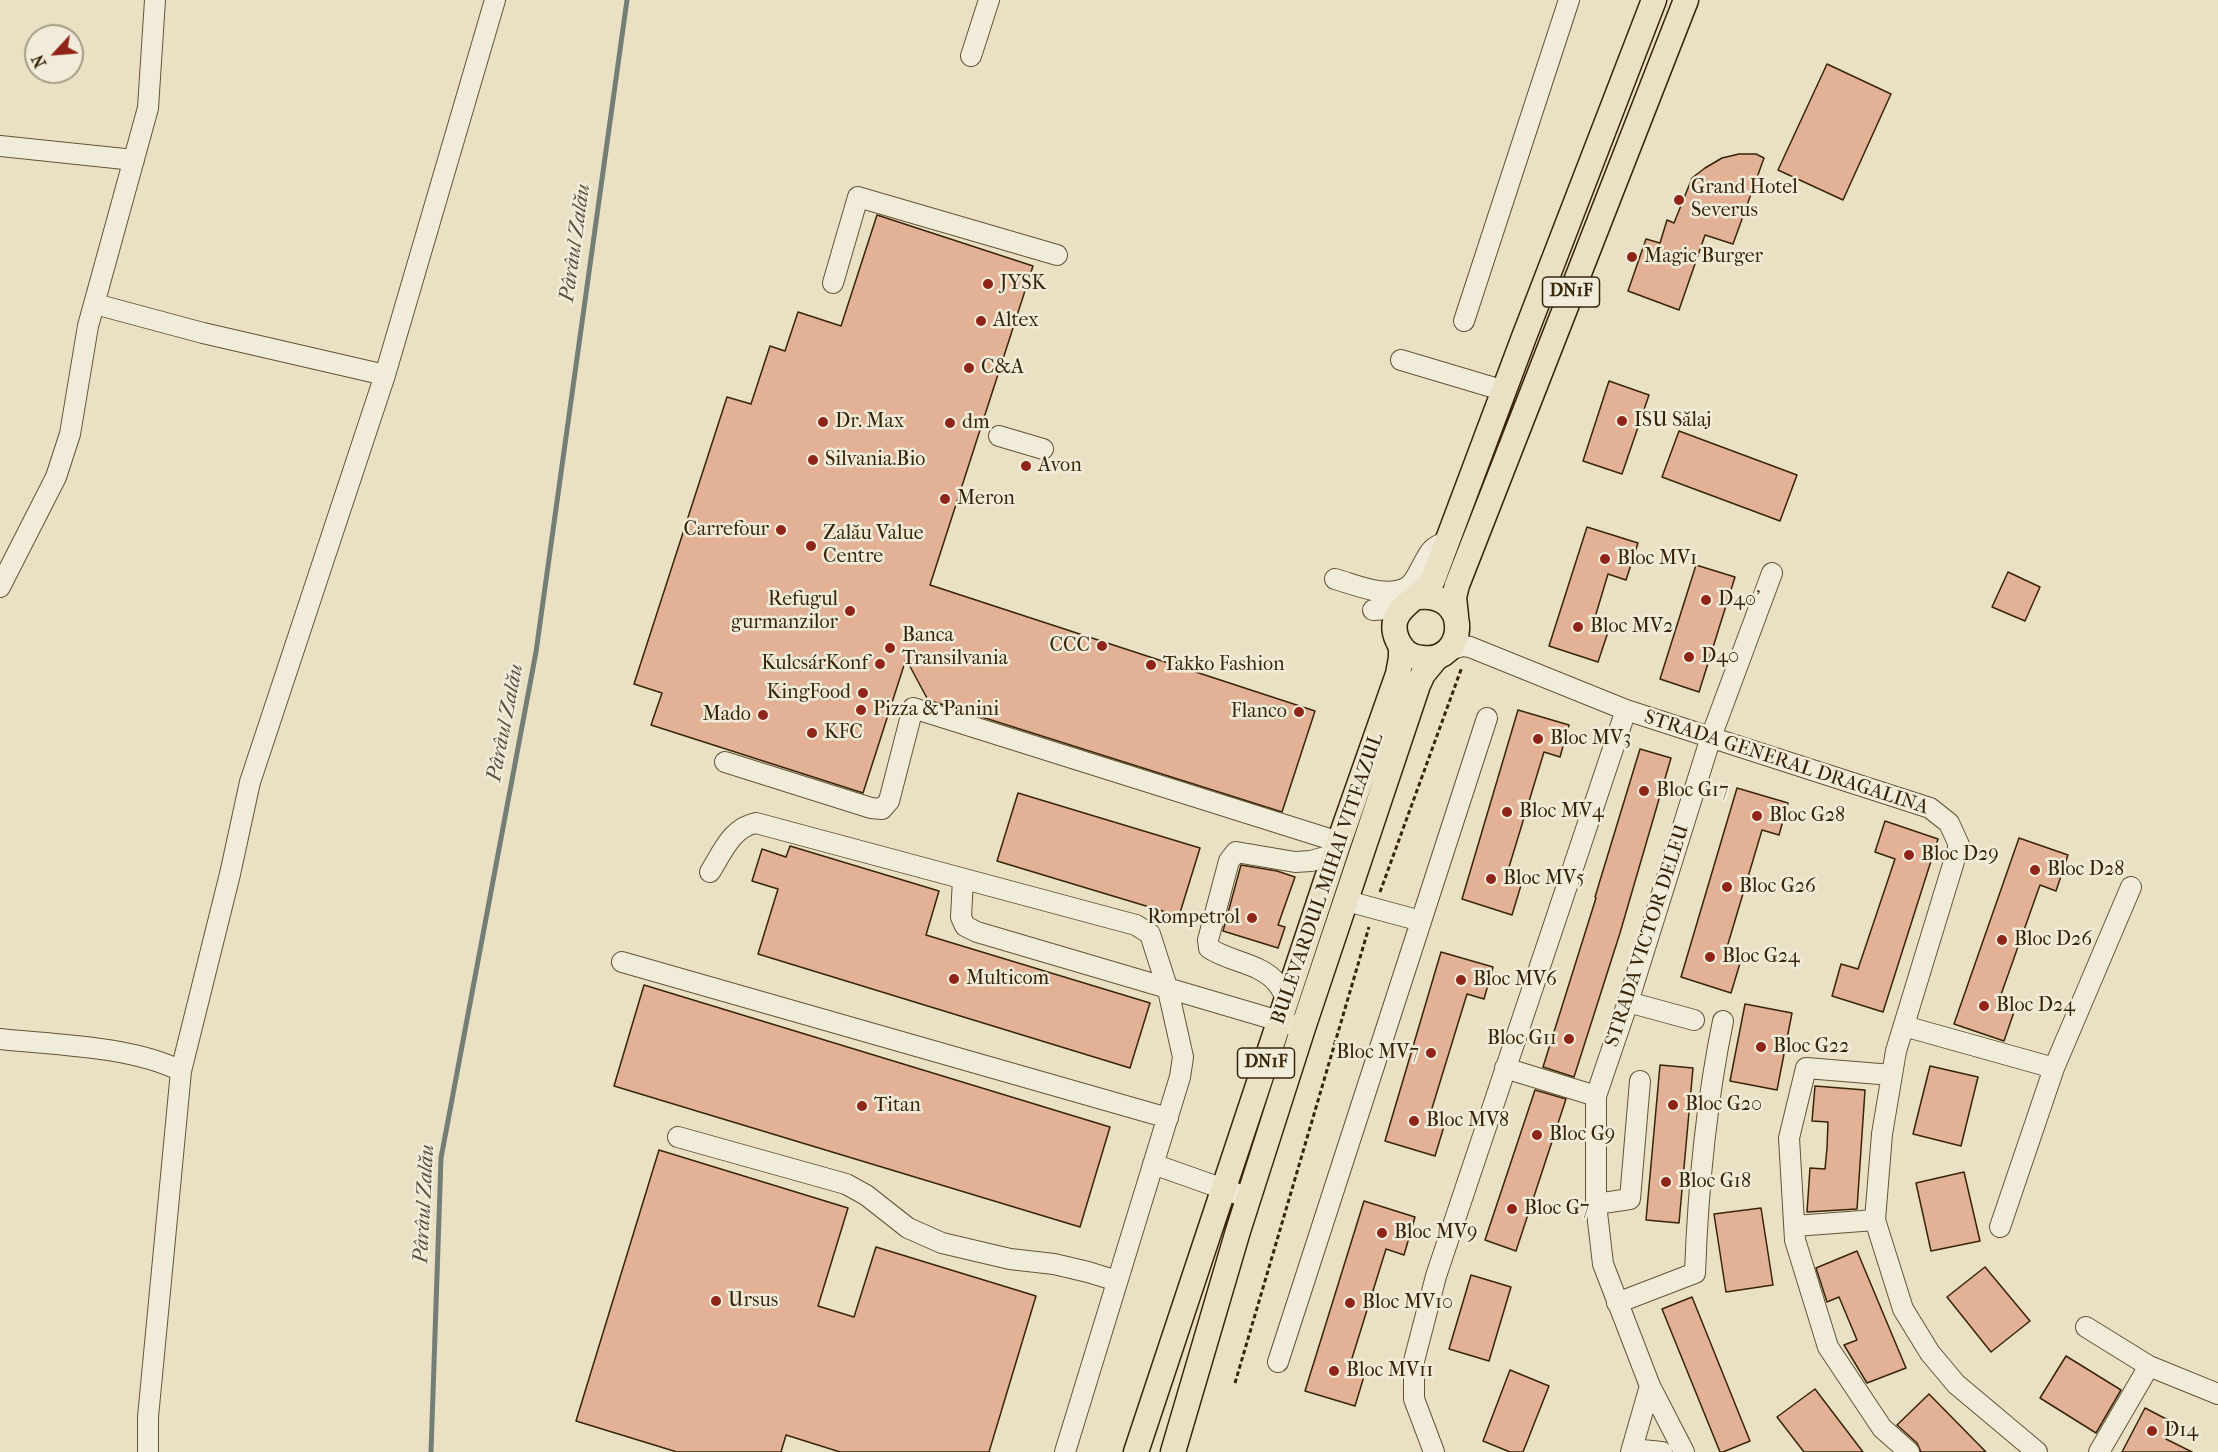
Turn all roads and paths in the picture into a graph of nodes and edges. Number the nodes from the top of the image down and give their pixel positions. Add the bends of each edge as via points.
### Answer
1 (155, 0) edge
2 (495, 0) edge
3 (989, 0) edge
4 (1569, 0) edge
5 (1686, 0) edge
6 (1651, 9) edge
7 (1675, 28) junction
8 (971, 56) dead end
9 (0, 146) edge
10 (134, 160) junction
11 (1057, 255) dead end
12 (833, 283) dead end
13 (95, 304) junction
14 (1464, 321) dead end
15 (1524, 337) junction
16 (1550, 347) junction
17 (1401, 360) dead end
18 (385, 375) junction
19 (1505, 391) junction
20 (999, 436) dead end
21 (1042, 449) dead end
22 (1448, 541) junction
23 (1772, 573) dead end
24 (1335, 579) dead end
25 (0, 587) edge
26 (1412, 600) junction
27 (1398, 639) junction
28 (1454, 640) junction
29 (1626, 710) junction
30 (1487, 718) dead end
31 (1711, 737) junction
32 (725, 762) dead end
33 (1338, 848) junction
34 (710, 872) dead end
35 (963, 879) junction
36 (2131, 887) dead end
37 (1347, 901) junction
38 (1374, 908) junction
39 (1421, 921) junction
40 (622, 962) dead end
41 (1168, 990) junction
42 (1628, 1002) junction
43 (1283, 1010) junction
44 (1694, 1020) dead end
45 (1723, 1021) dead end
46 (1904, 1026) junction
47 (1303, 1028) junction
48 (0, 1039) edge
49 (1505, 1068) junction
50 (2054, 1068) junction
51 (181, 1071) junction
52 (1892, 1074) junction
53 (1640, 1081) dead end
54 (1596, 1096) junction
55 (1168, 1118) junction
56 (678, 1137) dead end
57 (1153, 1164) junction
58 (1223, 1190) junction
59 (1249, 1198) junction
60 (1596, 1204) junction
61 (1875, 1220) junction
62 (1795, 1226) junction
63 (2000, 1227) dead end
64 (1117, 1281) junction
65 (1617, 1303) junction
66 (2086, 1327) dead end
67 (1278, 1362) dead end
68 (2149, 1366) junction
69 (1235, 1383) dead end
70 (1650, 1386) junction
71 (2218, 1394) edge
72 (1632, 1450) edge
73 (148, 1452) edge
74 (1065, 1452) edge
75 (1136, 1452) edge
76 (1173, 1452) edge
77 (1434, 1452) edge
78 (1662, 1452) edge
79 (1684, 1452) edge
80 (1909, 1452) edge
81 (2037, 1452) edge
82 (2099, 1452) edge

1 - 10 street via 148,108
2 - 18 street
3 - 8 street
4 - 14 street
5 - 7 main road, DN1F
6 - 7 main road
6 - 15 main road, BULEVARDUL MIHAI VITEAZUL / DN1F
7 - 16 main road, DN1F
9 - 10 street
10 - 13 street
11 - 12 street via 858,197
13 - 18 street
13 - 25 street via 70,434 56,477
15 - 16 main road
15 - 19 main road, BULEVARDUL MIHAI VITEAZUL / DN1F
16 - 28 main road, DN1F via 1456,585
17 - 19 street
18 - 51 street via 250,782
19 - 22 main road, BULEVARDUL MIHAI VITEAZUL / DN1F
20 - 21 street
22 - 24 street via 1431,549 1415,579 1398,590 1375,591
22 - 26 main road, BULEVARDUL MIHAI VITEAZUL / DN1F via 1432,582
23 - 31 street, STRADA VICTOR DELEU
26 - 27 main road, BULEVARDUL MIHAI VITEAZUL / DN1F via 1397,617
26 - 28 main road via 1427,596 1444,602
27 - 28 main road via 1408,653 1428,659
27 - 33 main road, BULEVARDUL MIHAI VITEAZUL / DN1F via 1398,675
28 - 29 street, STRADA GENERAL DRAGALINA
28 - 37 main road, BULEVARDUL MIHAI VITEAZUL / DN1F via 1428,667 1418,685
28 - 38 path
29 - 31 street, STRADA GENERAL DRAGALINA
29 - 49 street
30 - 39 street
31 - 42 street, STRADA VICTOR DELEU
31 - 46 street, STRADA GENERAL DRAGALINA via 1930,808 1949,823 1959,845
32 - 33 street via 882,809 889,801 913,708
33 - 43 main road, BULEVARDUL MIHAI VITEAZUL / DN1F
33 - 43 street via 1311,861 1236,852 1229,861 1209,948 1264,972 1276,982
34 - 35 street via 736,832 756,823
35 - 41 street via 1136,925 1150,934
35 - 41 street via 964,926
36 - 50 street
37 - 38 street
37 - 47 main road, BULEVARDUL MIHAI VITEAZUL / DN1F
38 - 39 street
38 - 69 path
39 - 67 street
40 - 55 street
41 - 43 street
41 - 55 street via 1183,1057
42 - 44 street
42 - 54 street, STRADA VICTOR DELEU
43 - 47 street
43 - 58 main road, BULEVARDUL MIHAI VITEAZUL / DN1F
45 - 65 street via 1698,1199 1695,1273
46 - 50 street
46 - 52 street, STRADA GENERAL DRAGALINA
47 - 59 main road, BULEVARDUL MIHAI VITEAZUL / DN1F
48 - 51 street via 112,1051 162,1061
49 - 54 street
49 - 77 street via 1436,1276 1414,1360 1414,1400
50 - 63 street
51 - 73 street via 148,1417
52 - 61 street, STRADA GENERAL DRAGALINA
52 - 62 street via 1806,1068 1789,1138
53 - 60 street via 1630,1199
54 - 60 street, STRADA VICTOR DELEU
55 - 57 street
56 - 64 street via 846,1184 909,1228 942,1243 1010,1259 1054,1264
57 - 58 street
57 - 64 street
58 - 59 street
58 - 75 main road, BULEVARDUL MIHAI VITEAZUL / DN1F
59 - 76 main road, BULEVARDUL MIHAI VITEAZUL / DN1F
60 - 65 street, STRADA VICTOR DELEU via 1603,1264
61 - 62 street
61 - 81 street, STRADA GENERAL DRAGALINA via 1903,1309 1930,1353 1956,1384
62 - 80 street via 1795,1240 1828,1347 1882,1428
64 - 74 street
65 - 70 street, STRADA VICTOR DELEU
66 - 68 street
68 - 71 street
68 - 82 street
70 - 72 street
70 - 79 street, STRADA VICTOR DELEU
72 - 78 street

